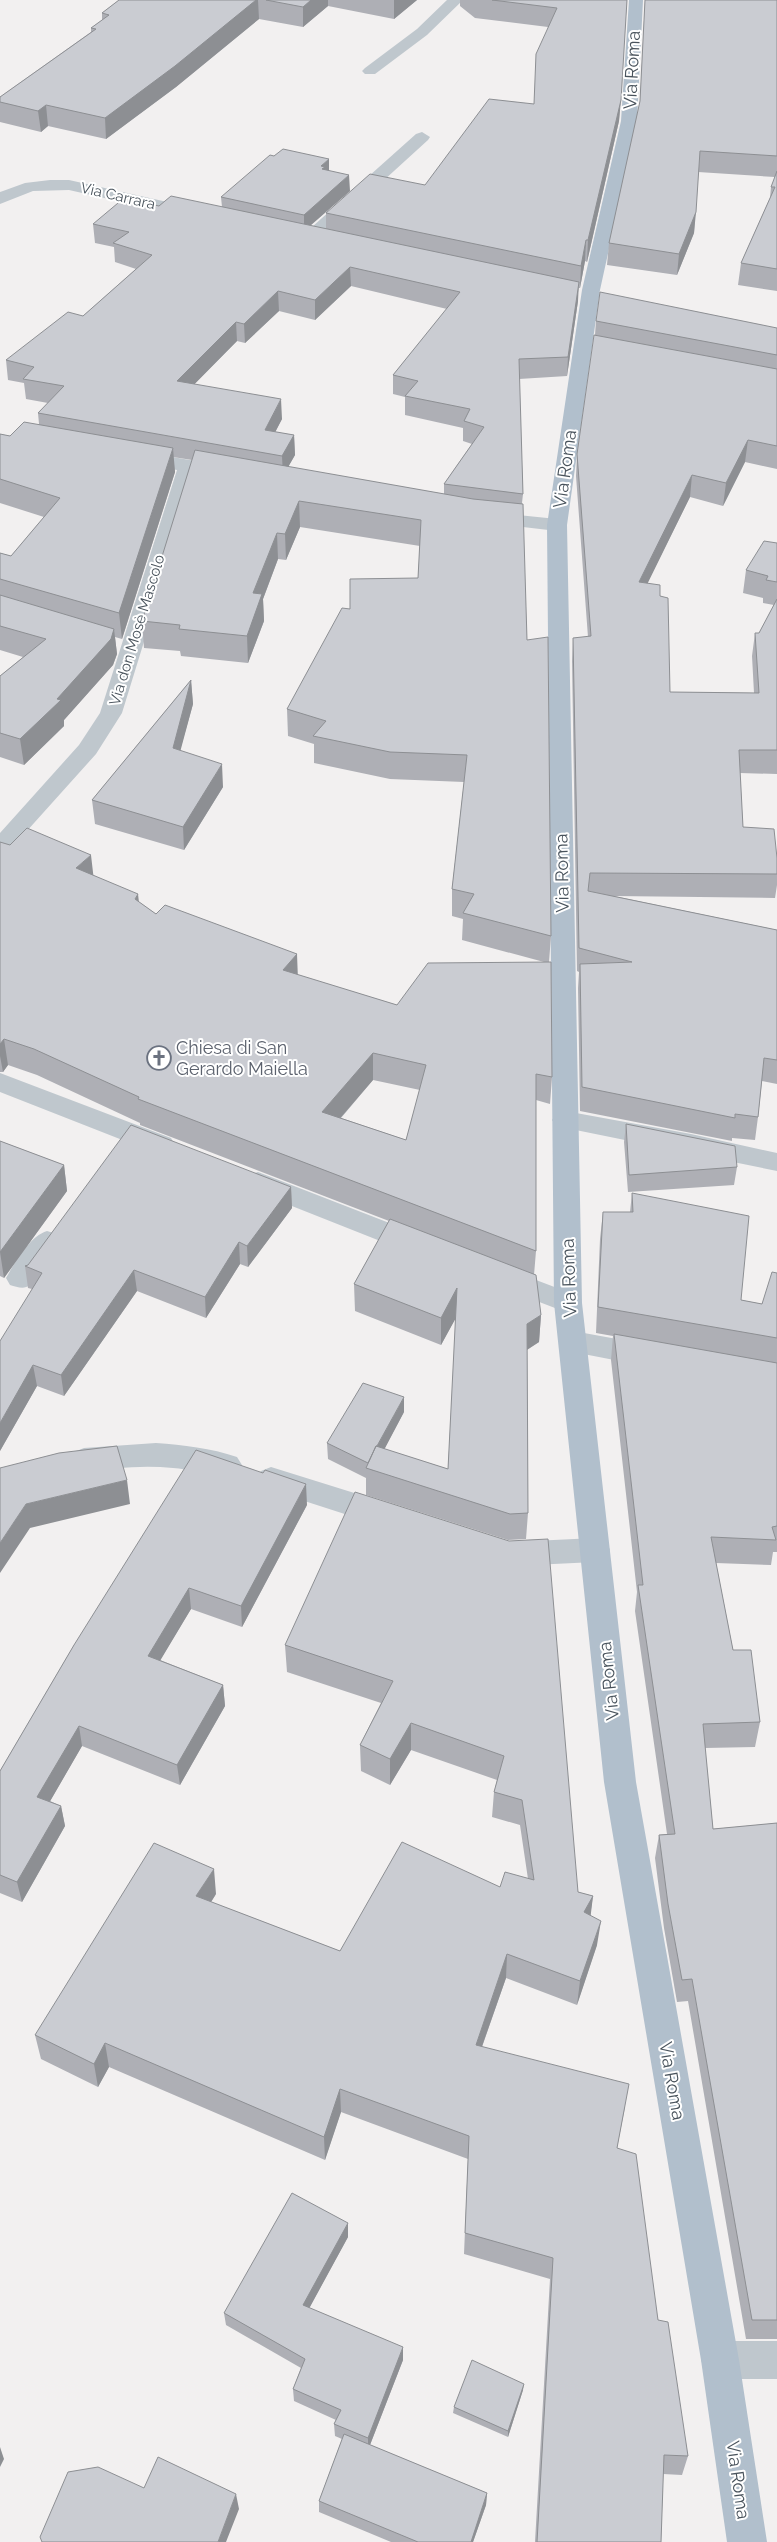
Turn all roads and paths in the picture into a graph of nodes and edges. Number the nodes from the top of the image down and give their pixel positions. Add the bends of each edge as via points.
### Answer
1 (456, 0) edge
2 (636, 5) edge
3 (370, 71) dead end
4 (422, 137) dead end
5 (0, 198) edge
6 (213, 218) edge
7 (290, 235) edge
8 (310, 240) junction
9 (329, 243) edge
10 (122, 455) edge
11 (188, 466) junction
12 (247, 476) edge
13 (473, 517) edge
14 (557, 526) junction
15 (0, 847) edge
16 (0, 1082) edge
17 (565, 1120) junction
18 (128, 1132) junction
19 (183, 1153) edge
20 (111, 1155) edge
21 (777, 1162) edge
22 (238, 1174) edge
23 (60, 1224) edge
24 (440, 1253) edge
25 (476, 1267) edge
26 (20, 1278) dead end
27 (568, 1303) junction
28 (572, 1342) junction
29 (680, 1361) edge
30 (62, 1463) edge
31 (413, 1524) edge
32 (489, 1548) edge
33 (595, 1550) junction
34 (720, 2360) junction
35 (777, 2360) edge
36 (747, 2542) edge

1 - 3 street via 422,32
2 - 14 main road, Via Roma via 629,121 580,295 591,348
4 - 8 street
5 - 6 street, Via Carrara via 31,185 69,185
7 - 8 street
8 - 9 street
10 - 11 street
11 - 12 street
11 - 15 street, Via don Mosè Mascolo via 121,647 111,713 88,749
13 - 14 street
14 - 17 main road, Via Roma
16 - 18 street
17 - 21 street
17 - 27 main road, Via Roma
18 - 19 street
18 - 20 street
22 - 24 street
23 - 26 street
25 - 27 street
27 - 28 main road, Via Roma
28 - 29 street
28 - 33 main road, Via Roma
30 - 31 street via 136,1454 194,1457
32 - 33 street via 508,1554
33 - 34 main road, Via Roma via 620,1782
34 - 35 street
34 - 36 main road, Via Roma

